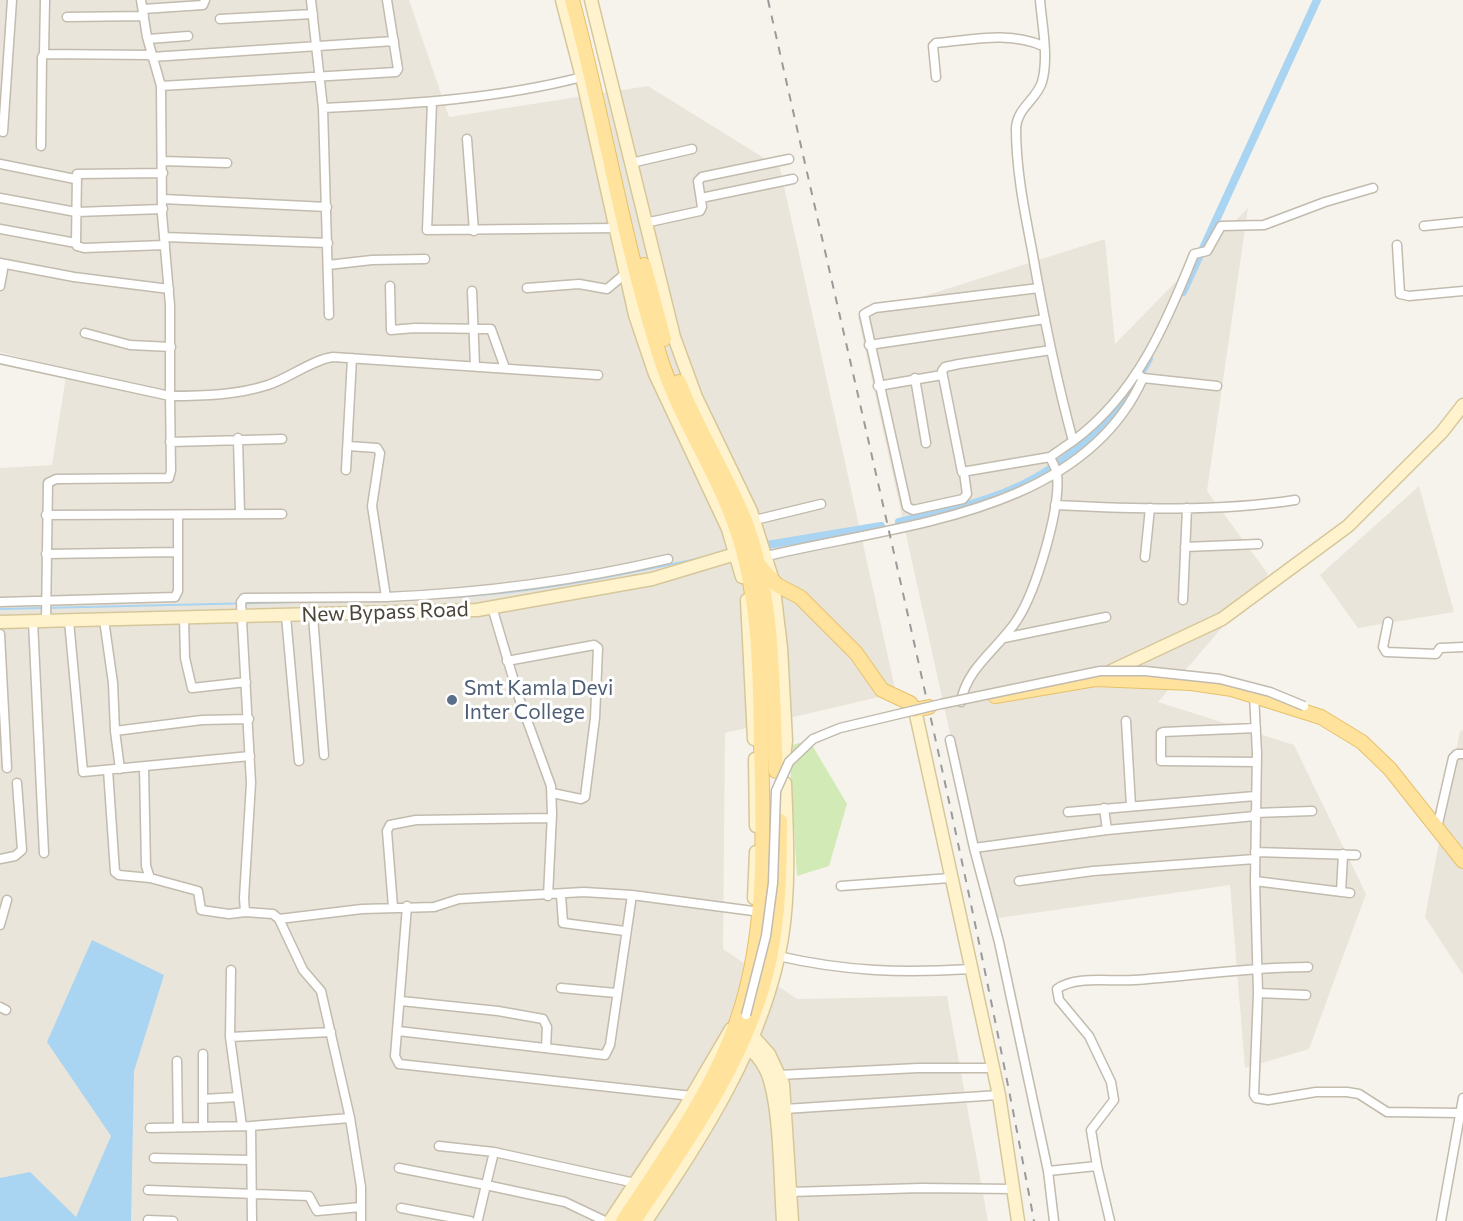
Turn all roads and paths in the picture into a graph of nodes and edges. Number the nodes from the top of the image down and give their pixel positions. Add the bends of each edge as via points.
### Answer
1 (12, 0) edge
2 (45, 0) edge
3 (206, 0) edge
4 (311, 0) edge
5 (387, 0) edge
6 (562, 0) edge
7 (572, 0) edge
8 (581, 0) edge
9 (591, 0) edge
10 (1040, 0) edge
11 (142, 8) edge
12 (313, 14) junction
13 (67, 17) dead end
14 (220, 19) dead end
15 (188, 36) dead end
16 (148, 39) junction
17 (394, 41) junction
18 (316, 45) junction
19 (1043, 46) junction
20 (44, 54) junction
21 (152, 56) junction
22 (320, 76) junction
23 (936, 77) dead end
24 (582, 78) junction
25 (161, 86) junction
26 (432, 103) junction
27 (323, 108) junction
28 (3, 132) dead end
29 (467, 139) dead end
30 (41, 146) dead end
31 (692, 149) dead end
32 (789, 159) dead end
33 (163, 161) junction
34 (631, 163) junction
35 (0, 164) edge
36 (227, 164) dead end
37 (163, 173) junction
38 (75, 179) junction
39 (793, 179) dead end
40 (1373, 188) dead end
41 (0, 198) edge
42 (701, 198) junction
43 (163, 204) junction
44 (327, 207) junction
45 (76, 212) junction
46 (1463, 222) edge
47 (645, 223) junction
48 (1424, 226) dead end
49 (616, 228) junction
50 (0, 229) edge
51 (474, 231) junction
52 (165, 241) junction
53 (76, 243) junction
54 (328, 243) junction
55 (1397, 245) dead end
56 (425, 259) dead end
57 (2, 263) edge
58 (328, 265) junction
59 (626, 273) junction
60 (0, 286) edge
61 (390, 286) dead end
62 (527, 288) dead end
63 (1039, 288) junction
64 (169, 289) junction
65 (472, 291) dead end
66 (1463, 291) edge
67 (329, 315) dead end
68 (1045, 319) junction
69 (473, 328) junction
70 (85, 333) dead end
71 (869, 345) junction
72 (171, 347) junction
73 (1051, 350) junction
74 (352, 358) junction
75 (0, 359) edge
76 (475, 366) junction
77 (505, 368) junction
78 (598, 375) dead end
79 (942, 375) junction
80 (1140, 376) junction
81 (915, 378) junction
82 (878, 386) junction
83 (1217, 386) dead end
84 (171, 396) junction
85 (1463, 405) edge
86 (238, 438) junction
87 (282, 439) dead end
88 (1073, 441) junction
89 (170, 442) junction
90 (926, 443) dead end
91 (348, 446) junction
92 (1050, 458) junction
93 (346, 470) dead end
94 (964, 473) junction
95 (1057, 473) junction
96 (1295, 500) dead end
97 (821, 504) dead end
98 (1055, 505) junction
99 (1187, 507) junction
100 (1150, 508) junction
101 (240, 513) junction
102 (282, 514) dead end
103 (46, 515) junction
104 (178, 515) junction
105 (755, 520) junction
106 (1257, 544) dead end
107 (1185, 547) junction
108 (177, 552) junction
109 (46, 554) junction
110 (754, 554) junction
111 (1145, 557) dead end
112 (668, 559) dead end
113 (616, 577) junction
114 (773, 581) junction
115 (386, 597) junction
116 (1183, 600) dead end
117 (0, 602) edge
118 (492, 607) junction
119 (242, 608) junction
120 (44, 612) junction
121 (286, 616) junction
122 (313, 616) junction
123 (1106, 617) dead end
124 (184, 618) junction
125 (104, 620) junction
126 (69, 621) junction
127 (0, 622) edge
128 (1388, 622) dead end
129 (0, 634) edge
130 (1004, 638) junction
131 (1463, 647) edge
132 (507, 661) junction
133 (1095, 679) junction
134 (246, 682) junction
135 (1254, 695) junction
136 (962, 702) junction
137 (915, 710) junction
138 (1320, 717) junction
139 (249, 719) junction
140 (1126, 721) dead end
141 (1256, 728) junction
142 (116, 731) junction
143 (950, 740) dead end
144 (1463, 754) edge
145 (324, 755) dead end
146 (250, 756) junction
147 (784, 758) dead end
148 (299, 761) dead end
149 (1256, 762) junction
150 (144, 766) junction
151 (7, 768) dead end
152 (120, 769) junction
153 (108, 770) junction
154 (776, 771) dead end
155 (17, 783) dead end
156 (785, 783) dead end
157 (552, 793) junction
158 (1256, 796) junction
159 (1131, 806) junction
160 (1104, 808) junction
161 (1312, 811) dead end
162 (1068, 812) dead end
163 (1255, 814) junction
164 (552, 818) junction
165 (780, 821) dead end
166 (1437, 828) junction
167 (1107, 830) junction
168 (974, 848) junction
169 (44, 853) dead end
170 (1343, 854) junction
171 (1356, 855) dead end
172 (1255, 856) junction
173 (0, 859) edge
174 (1463, 861) edge
175 (950, 878) junction
176 (150, 879) junction
177 (1019, 881) dead end
178 (1255, 881) junction
179 (841, 886) dead end
180 (561, 895) junction
181 (632, 895) junction
182 (548, 896) junction
183 (7, 900) dead end
184 (407, 906) junction
185 (393, 907) junction
186 (753, 911) junction
187 (245, 912) junction
188 (279, 919) junction
189 (0, 925) edge
190 (625, 931) junction
191 (778, 956) junction
192 (1257, 967) junction
193 (1308, 967) dead end
194 (972, 969) junction
195 (231, 970) dead end
196 (750, 974) junction
197 (561, 988) dead end
198 (616, 993) junction
199 (1258, 993) junction
200 (1306, 995) dead end
201 (401, 1001) junction
202 (398, 1031) junction
203 (331, 1032) junction
204 (742, 1035) junction
205 (230, 1037) junction
206 (546, 1048) junction
207 (203, 1054) dead end
208 (177, 1061) dead end
209 (992, 1068) junction
210 (780, 1075) junction
211 (999, 1095) junction
212 (692, 1096) junction
213 (238, 1097) junction
214 (779, 1097) junction
215 (1463, 1098) edge
216 (203, 1099) junction
217 (785, 1109) junction
218 (1460, 1113) junction
219 (350, 1118) junction
220 (178, 1126) junction
221 (203, 1126) junction
222 (242, 1126) junction
223 (251, 1126) junction
224 (150, 1128) dead end
225 (439, 1146) dead end
226 (494, 1152) junction
227 (154, 1158) dead end
228 (251, 1160) junction
229 (1097, 1166) junction
230 (399, 1168) dead end
231 (1048, 1171) junction
232 (635, 1183) junction
233 (486, 1185) junction
234 (1014, 1189) junction
235 (148, 1190) dead end
236 (790, 1192) junction
237 (252, 1193) junction
238 (362, 1207) junction
239 (401, 1208) dead end
240 (148, 1220) edge
241 (173, 1221) edge
242 (252, 1221) edge
243 (362, 1221) edge
244 (477, 1221) edge
245 (605, 1221) edge
246 (610, 1221) edge
247 (623, 1221) edge
248 (634, 1221) edge
249 (646, 1221) edge
250 (783, 1221) edge
251 (792, 1221) edge
252 (1018, 1221) edge
253 (1054, 1221) edge
254 (1110, 1221) edge
255 (1441, 1221) edge

1 - 28 street
2 - 20 street
3 - 11 street via 203,5
4 - 12 street
5 - 17 street
6 - 24 main road
7 - 110 main road via 661,360 679,407
8 - 110 main road via 667,349 684,395 744,519
9 - 34 main road
10 - 19 street
11 - 13 street
11 - 16 street
12 - 14 street
12 - 18 street
15 - 16 street
16 - 21 street
17 - 18 street
17 - 22 street via 396,72
18 - 21 street
18 - 22 street
19 - 23 street via 1018,37 936,43
19 - 63 street via 1042,83 1016,124 1019,180
20 - 21 street
20 - 30 street
21 - 25 street
22 - 25 street
22 - 27 street
24 - 26 street
24 - 49 main road
25 - 33 street
26 - 27 street
26 - 51 street via 426,228
27 - 44 street
29 - 51 street
31 - 34 street
32 - 42 street via 702,177 698,182
33 - 36 street
33 - 37 street
34 - 47 main road
35 - 38 street
37 - 38 street via 77,174
37 - 43 street
38 - 45 street
39 - 42 street
40 - 80 street via 1264,225 1223,225 1207,251 1194,254
41 - 45 street
42 - 47 street via 702,209 696,213
43 - 44 street
43 - 45 street
43 - 52 street
44 - 54 street
45 - 53 street
46 - 48 street
47 - 105 main road via 678,347 696,397
49 - 51 street
49 - 59 main road
50 - 53 street
52 - 53 street via 84,248
52 - 54 street
52 - 64 street
54 - 58 street
55 - 66 street via 1400,294
56 - 58 street
57 - 60 street
57 - 64 street
58 - 67 street
59 - 62 street via 607,289 579,284
59 - 110 main road via 655,374 728,529
61 - 69 street via 392,330
63 - 68 street
63 - 71 street via 869,310 863,318
64 - 72 street
65 - 69 street
68 - 71 street
68 - 73 street
69 - 76 street
69 - 77 street via 494,330
70 - 72 street via 130,345
71 - 82 street
72 - 84 street
73 - 79 street via 945,367
73 - 88 street
74 - 76 street
74 - 84 street via 324,358 278,381 240,391 215,396
74 - 91 street
75 - 84 street
76 - 77 street
77 - 78 street
79 - 81 street
79 - 94 street
80 - 83 street
80 - 88 street
80 - 95 street via 1120,414 1098,442
81 - 82 street
81 - 90 street
82 - 94 street via 909,510 966,497
84 - 89 street
85 - 133 main road via 1442,432 1339,532 1222,619
86 - 87 street
86 - 89 street
86 - 101 street
88 - 92 street
89 - 103 street via 169,478 50,480
91 - 93 street
91 - 115 street via 377,448 380,453 372,506
92 - 94 street
92 - 95 street
95 - 98 street
95 - 110 street via 984,507 888,531
96 - 99 street via 1257,506
97 - 105 street
98 - 100 street
98 - 130 street via 1026,604
99 - 100 street
99 - 107 street
100 - 111 street
101 - 102 street
101 - 104 street
103 - 104 street
103 - 109 street
104 - 108 street
105 - 110 main road
106 - 107 street
107 - 116 street
108 - 109 street
108 - 120 street via 176,597
109 - 120 street
110 - 113 main road, New Bypass Road via 652,579
110 - 114 main road
110 - 154 main road via 769,643
110 - 186 main road via 747,602 752,650 756,847
110 - 196 main road via 763,831 762,894
112 - 113 street
113 - 115 street
113 - 118 main road, New Bypass Road
114 - 137 main road via 800,597 856,653 882,690
114 - 147 main road via 781,648
115 - 119 street via 244,598
117 - 120 street
118 - 122 main road, New Bypass Road
118 - 132 street
119 - 121 main road, New Bypass Road
119 - 124 main road, New Bypass Road
119 - 134 street
120 - 126 main road, New Bypass Road
120 - 127 main road, New Bypass Road
120 - 169 street
121 - 122 main road, New Bypass Road
121 - 148 street
122 - 145 street
123 - 130 street
124 - 125 main road, New Bypass Road
124 - 134 street via 185,658 192,688
125 - 126 main road, New Bypass Road
125 - 142 street
126 - 153 street via 81,768 86,773
128 - 131 street via 1383,647 1386,652 1436,654 1442,647
129 - 151 street
130 - 136 street via 969,678
132 - 157 street
132 - 157 street via 594,645 598,648 595,718 585,797
133 - 135 main road via 1191,683
133 - 136 main road
134 - 139 street
135 - 138 main road
135 - 141 street
136 - 137 main road
137 - 175 main road
138 - 166 main road via 1362,741
138 - 204 street, bridge via 1305,706 1270,692 1221,679 1100,671 941,704 840,728 813,739 789,762 776,791 773,883 766,936
139 - 142 street via 202,720
139 - 146 street
140 - 159 street
141 - 149 street
141 - 149 street via 1161,734 1164,763
142 - 152 street
143 - 168 street
144 - 166 street via 1454,758
146 - 150 street
146 - 187 street
149 - 158 street
150 - 152 street
150 - 176 street via 146,866
152 - 153 street
153 - 176 street via 115,872
155 - 173 street via 22,850
156 - 191 main road via 787,862
157 - 164 street
158 - 159 street
158 - 163 street
159 - 160 street
160 - 162 street
160 - 167 street
161 - 163 street
163 - 167 street
163 - 172 street
164 - 182 street
164 - 185 street via 416,820 390,825 387,831
165 - 204 main road via 780,887 770,959 753,1017
166 - 174 main road
167 - 168 street
168 - 231 street via 999,942
170 - 171 street
170 - 172 street
170 - 178 street via 1345,893
172 - 177 street
172 - 178 street
175 - 179 street
175 - 194 main road
176 - 187 street via 198,891 201,910
178 - 192 street
180 - 181 street
180 - 182 street
180 - 190 street via 563,923
181 - 186 street
181 - 190 street
182 - 184 street via 459,898 434,907
183 - 189 street
184 - 185 street
184 - 201 street
185 - 188 street
186 - 196 main road
187 - 188 street
188 - 203 street via 303,970 319,986
190 - 198 street
191 - 194 street via 837,969
191 - 204 main road
192 - 193 street
192 - 199 street
192 - 229 street via 1074,983 1057,989 1059,1000 1089,1036 1114,1092 1111,1105 1091,1130
194 - 209 main road
195 - 205 street
196 - 204 main road
197 - 198 street
198 - 206 street via 610,1045 605,1055
199 - 200 street
199 - 218 street via 1256,1098 1347,1092 1359,1094 1387,1112
201 - 202 street
201 - 206 street via 543,1019
202 - 206 street
202 - 212 street via 395,1056 400,1064
203 - 205 street
203 - 219 street
204 - 210 main road via 769,1054
204 - 212 main road
204 - 214 main road
204 - 247 main road
204 - 248 main road via 701,1119
204 - 249 main road via 692,1154
205 - 213 street
207 - 216 street
208 - 220 street
209 - 210 street
209 - 211 main road
210 - 214 main road
211 - 217 street
211 - 234 main road
212 - 232 main road
213 - 216 street
213 - 222 street
214 - 217 main road
214 - 250 main road
215 - 218 street
216 - 221 street
217 - 236 main road
218 - 255 street
219 - 223 street
219 - 238 street
220 - 221 street
220 - 224 street
221 - 222 street
222 - 223 street
223 - 228 street
225 - 226 street
226 - 232 street
226 - 233 street
227 - 228 street
228 - 237 street
229 - 231 street
229 - 254 street
230 - 233 street
231 - 253 street
232 - 246 main road
233 - 244 street
233 - 245 street via 565,1202
234 - 236 street
234 - 252 main road
235 - 237 street
236 - 251 main road
237 - 238 street via 309,1196 317,1211
237 - 242 street
238 - 243 street
239 - 244 street
240 - 241 street

